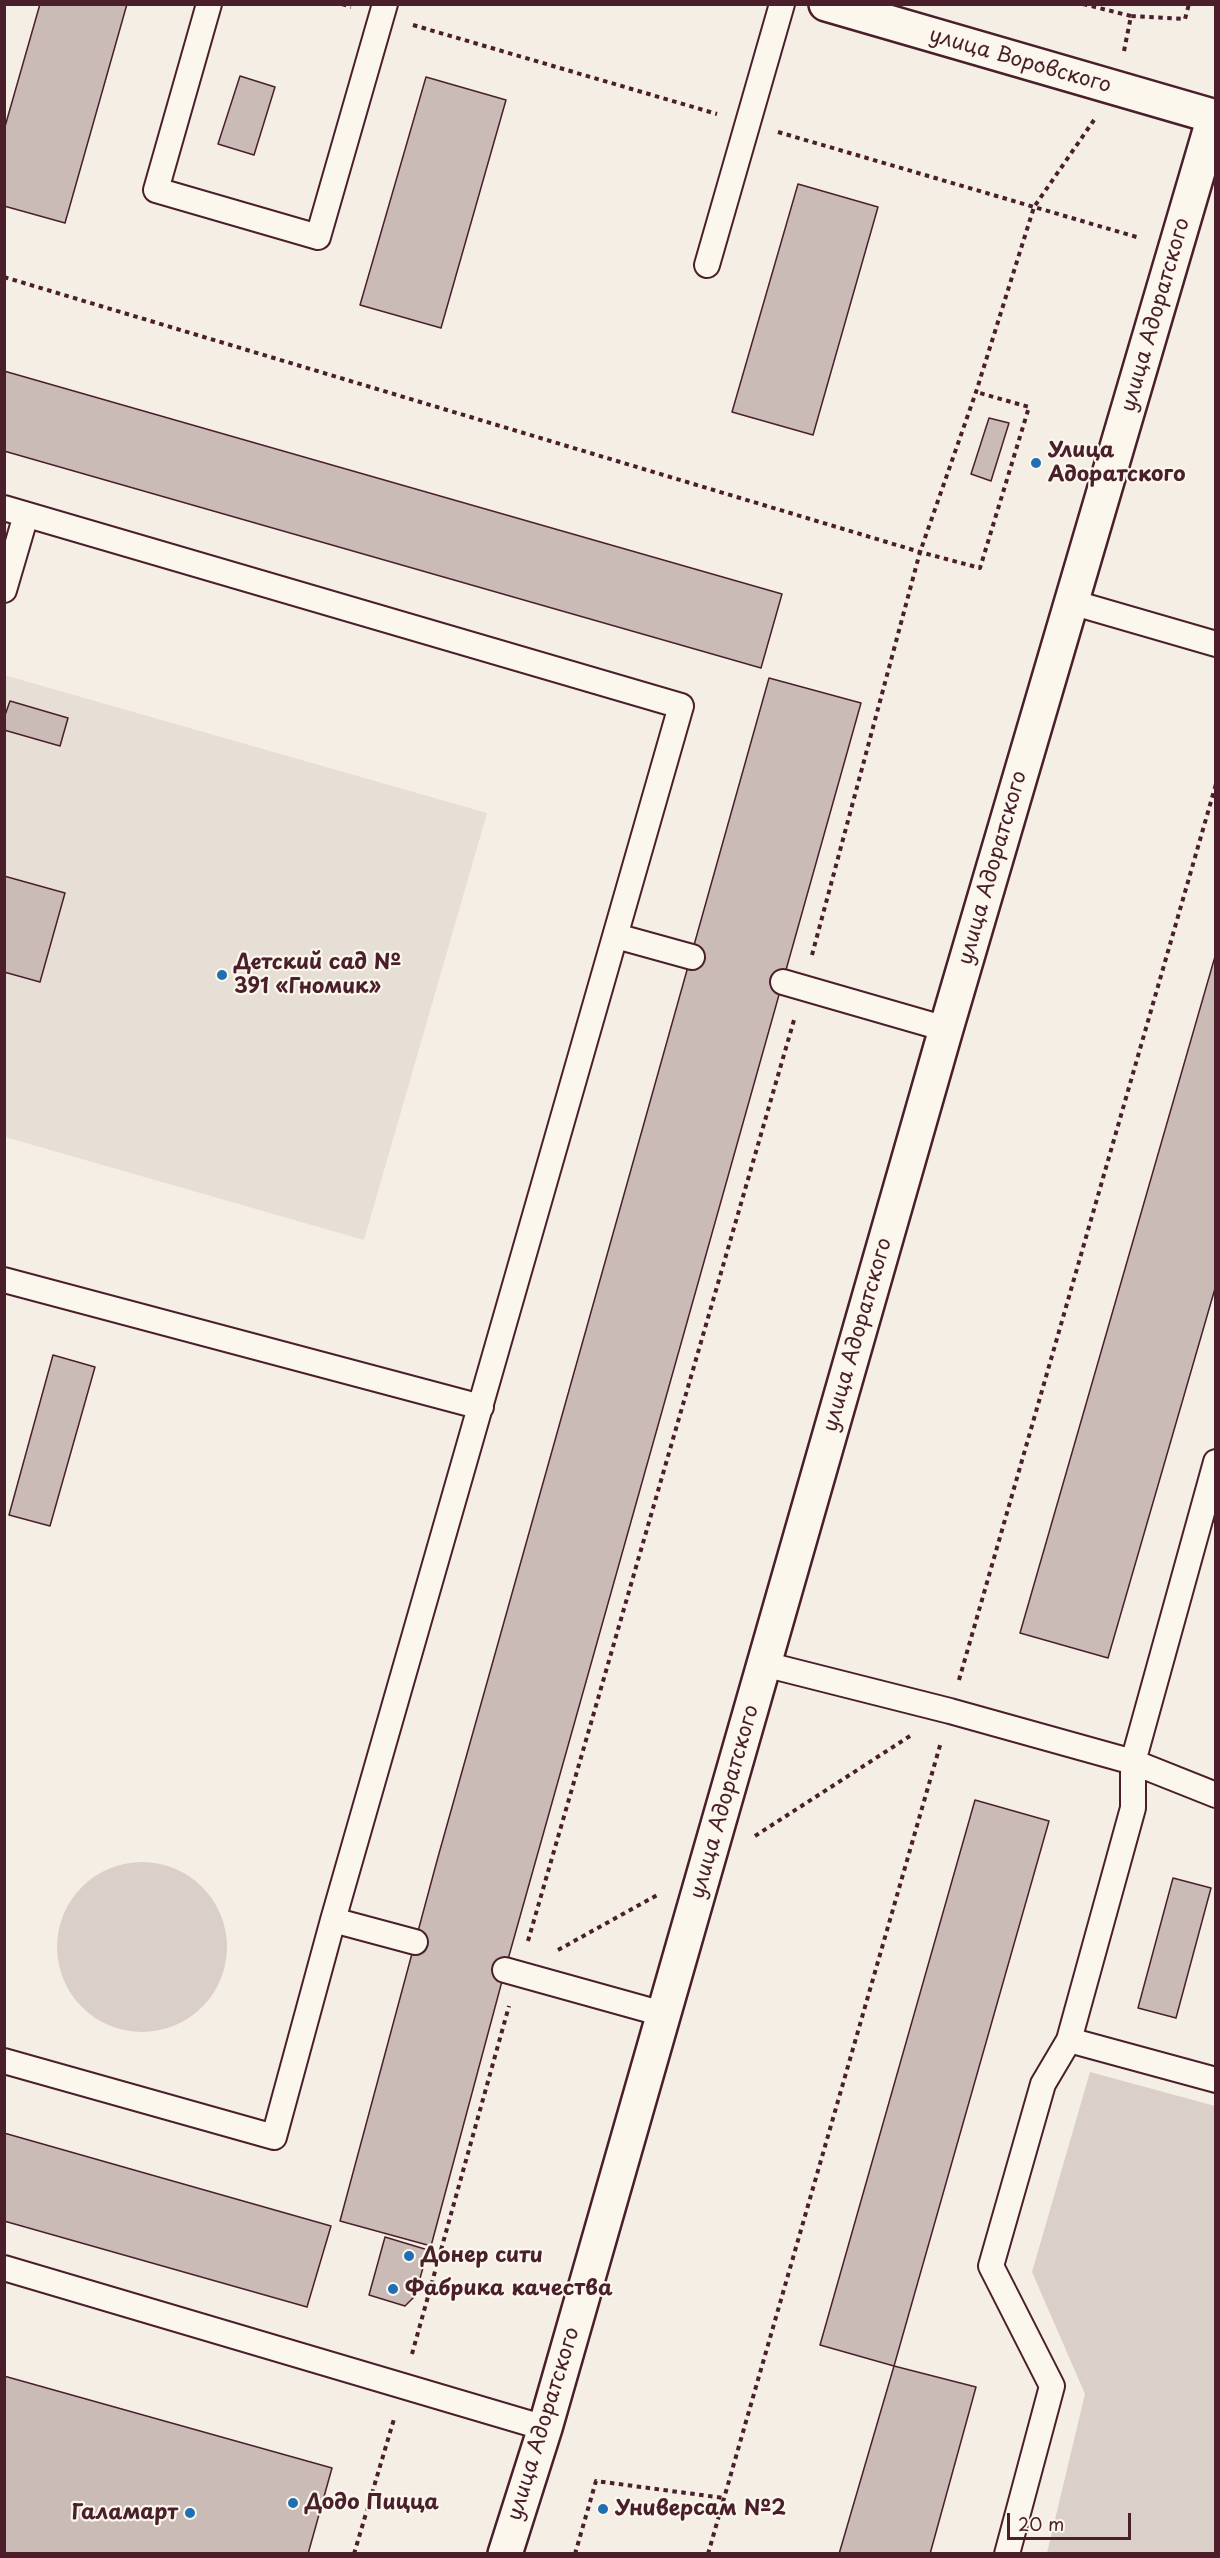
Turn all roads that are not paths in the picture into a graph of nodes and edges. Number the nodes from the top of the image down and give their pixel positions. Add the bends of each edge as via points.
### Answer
1 (209, 4) edge
2 (385, 4) edge
3 (782, 4) edge
4 (826, 4) edge
5 (1215, 117) edge
6 (707, 265) dead end
7 (15, 512) edge
8 (4, 590) edge
9 (1071, 602) junction
10 (1215, 645) edge
11 (616, 936) junction
12 (692, 957) dead end
13 (793, 985) road end
14 (946, 1029) junction
15 (4, 1280) edge
16 (481, 1407) junction
17 (1215, 1462) edge
18 (764, 1664) junction
19 (1133, 1762) junction
20 (1215, 1795) edge
21 (333, 1920) junction
22 (415, 1942) dead end
23 (512, 1971) road end
24 (663, 2014) junction
25 (1069, 2040) junction
26 (4, 2061) edge
27 (1215, 2080) edge
28 (4, 2268) edge
29 (545, 2428) junction
30 (505, 2553) edge
31 (1007, 2553) edge

1 - 2 lane via 156,190 318,237
3 - 6 lane
4 - 5 street, улица Воровского
5 - 9 street, улица Адоратского
7 - 8 lane
7 - 11 lane via 681,706
9 - 10 lane
9 - 14 street, улица Адоратского
11 - 12 lane
11 - 16 lane
13 - 14 lane
14 - 18 street, улица Адоратского
15 - 16 lane
16 - 21 lane
17 - 19 lane
18 - 19 lane
18 - 24 street, улица Адоратского
19 - 20 lane
19 - 25 lane via 1133,1808
21 - 22 lane
21 - 26 lane via 274,2137
23 - 24 lane
24 - 29 street, улица Адоратского
25 - 27 lane
25 - 31 lane via 1043,2084 991,2266 1052,2386
28 - 29 lane
29 - 30 street, улица Адоратского

